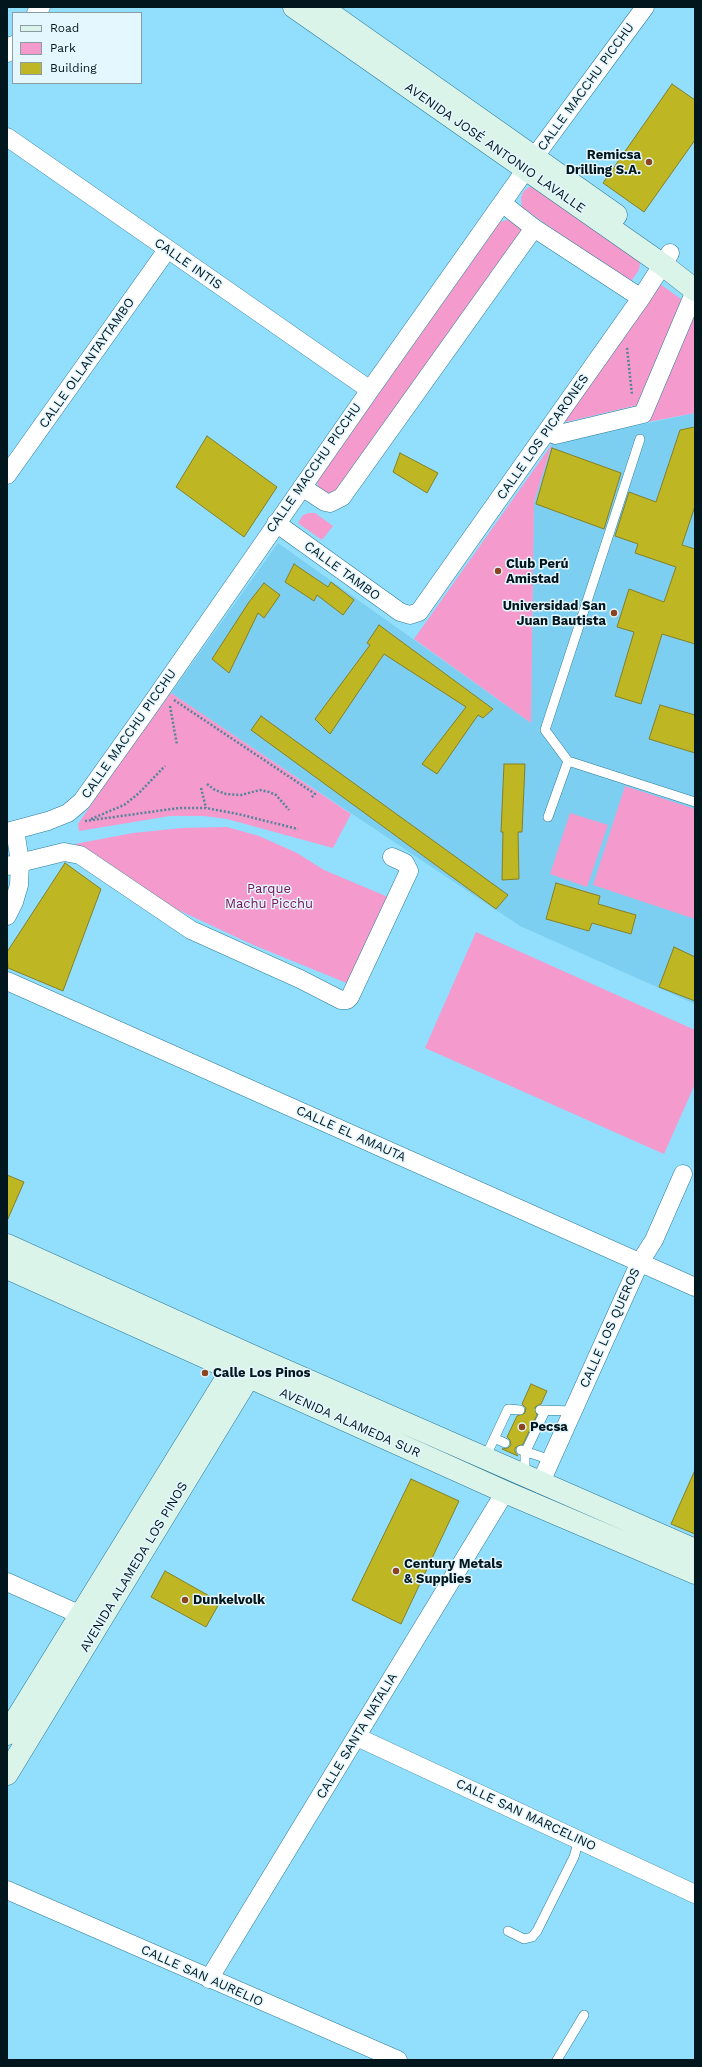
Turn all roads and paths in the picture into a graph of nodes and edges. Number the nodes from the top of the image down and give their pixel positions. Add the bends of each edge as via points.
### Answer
1 (294, 7) edge
2 (645, 7) edge
3 (329, 14) edge
4 (7, 137) edge
5 (530, 164) junction
6 (502, 203) junction
7 (534, 228) junction
8 (167, 250) junction
9 (667, 259) junction
10 (695, 271) edge
11 (695, 291) edge
12 (641, 298) junction
13 (626, 343) dead end
14 (370, 390) junction
15 (635, 416) junction
16 (549, 429) junction
17 (640, 439) dead end
18 (7, 475) edge
19 (302, 487) junction
20 (276, 523) junction
21 (410, 615) joint
22 (170, 702) junction
23 (166, 707) dead end
24 (176, 745) dead end
25 (568, 761) junction
26 (165, 766) dead end
27 (207, 784) dead end
28 (201, 788) dead end
29 (311, 798) dead end
30 (695, 802) edge
31 (206, 808) junction
32 (289, 810) dead end
33 (90, 814) dead end
34 (548, 817) dead end
35 (85, 821) junction
36 (298, 829) dead end
37 (11, 831) edge
38 (392, 857) dead end
39 (13, 864) edge
40 (7, 916) edge
41 (7, 981) edge
42 (683, 1174) dead end
43 (7, 1245) edge
44 (640, 1262) junction
45 (7, 1268) edge
46 (695, 1287) edge
47 (246, 1365) junction
48 (520, 1410) dead end
49 (573, 1411) junction
50 (494, 1438) junction
51 (505, 1443) dead end
52 (523, 1452) junction
53 (484, 1459) junction
54 (551, 1460) junction
55 (533, 1480) junction
56 (505, 1492) junction
57 (695, 1550) edge
58 (695, 1573) edge
59 (7, 1582) edge
60 (91, 1619) junction
61 (7, 1734) edge
62 (357, 1737) junction
63 (7, 1774) edge
64 (579, 1840) junction
65 (7, 1890) edge
66 (695, 1894) edge
67 (508, 1931) dead end
68 (209, 1979) junction
69 (584, 2015) dead end
70 (392, 2059) edge
71 (557, 2060) edge

1 - 3 main road, AVENIDA JOSÉ ANTONIO LAVALLE
2 - 5 street, CALLE MACCHU PICCHU
3 - 5 main road, AVENIDA JOSÉ ANTONIO LAVALLE
4 - 8 street, CALLE INTIS
5 - 6 street, CALLE MACCHU PICCHU
5 - 9 main road, AVENIDA JOSÉ ANTONIO LAVALLE
6 - 7 street
6 - 14 street, CALLE MACCHU PICCHU
7 - 12 street
7 - 19 street via 342,497 330,503 325,502
8 - 14 street, CALLE INTIS
8 - 18 street, CALLE OLLANTAYTAMBO
9 - 10 main road, AVENIDA JOSÉ ANTONIO LAVALLE
9 - 11 main road, AVENIDA JOSÉ ANTONIO LAVALLE
9 - 12 street, CALLE LOS PICARONES
11 - 15 street via 643,414
12 - 16 street, CALLE LOS PICARONES
13 - 15 path
14 - 19 street, CALLE MACCHU PICCHU
15 - 16 street via 555,435
16 - 21 street, CALLE LOS PICARONES via 419,612
17 - 25 lane via 545,730
19 - 20 street, CALLE MACCHU PICCHU
20 - 21 street, CALLE TAMBO via 400,612
20 - 37 street, CALLE MACCHU PICCHU via 82,801 68,813
22 - 23 path
22 - 24 path
22 - 29 path via 172,698 315,794
25 - 30 lane
25 - 34 lane
26 - 35 path via 124,805
27 - 32 path via 226,794 241,795 260,790 269,792 276,795
28 - 31 path
31 - 35 path via 179,808
31 - 36 path
33 - 35 path
37 - 39 street, CALLE MACCHU PICCHU
38 - 39 street via 405,863 409,870 347,1000 341,1000 190,930 80,855 64,852
39 - 40 street, CALLE MACCHU PICCHU via 19,885
41 - 44 street, CALLE EL AMAUTA
42 - 44 street, CALLE LOS QUEROS via 654,1240
43 - 47 main road, AVENIDA ALAMEDA SUR
44 - 46 street, CALLE EL AMAUTA
44 - 49 street, CALLE LOS QUEROS
45 - 47 main road, AVENIDA ALAMEDA SUR
47 - 53 main road, AVENIDA ALAMEDA SUR
47 - 56 main road, AVENIDA ALAMEDA SUR
47 - 60 main road, AVENIDA ALAMEDA LOS PINOS
48 - 50 lane via 508,1409
49 - 52 lane via 542,1410
49 - 54 street, CALLE LOS QUEROS
50 - 51 lane
50 - 53 lane
52 - 54 lane
52 - 55 lane
53 - 55 main road, AVENIDA ALAMEDA SUR
54 - 55 street, CALLE LOS QUEROS
55 - 57 main road, AVENIDA ALAMEDA SUR
56 - 58 main road, AVENIDA ALAMEDA SUR
56 - 62 street, CALLE SANTA NATALIA
59 - 60 street
60 - 61 main road, AVENIDA ALAMEDA LOS PINOS
60 - 63 main road, AVENIDA ALAMEDA LOS PINOS
62 - 64 street, CALLE SAN MARCELINO
62 - 68 street, CALLE SANTA NATALIA
64 - 66 street, CALLE SAN MARCELINO
64 - 67 lane via 574,1857 532,1937 524,1939
65 - 68 street, CALLE SAN AURELIO
68 - 70 street, CALLE SAN AURELIO
69 - 71 lane

